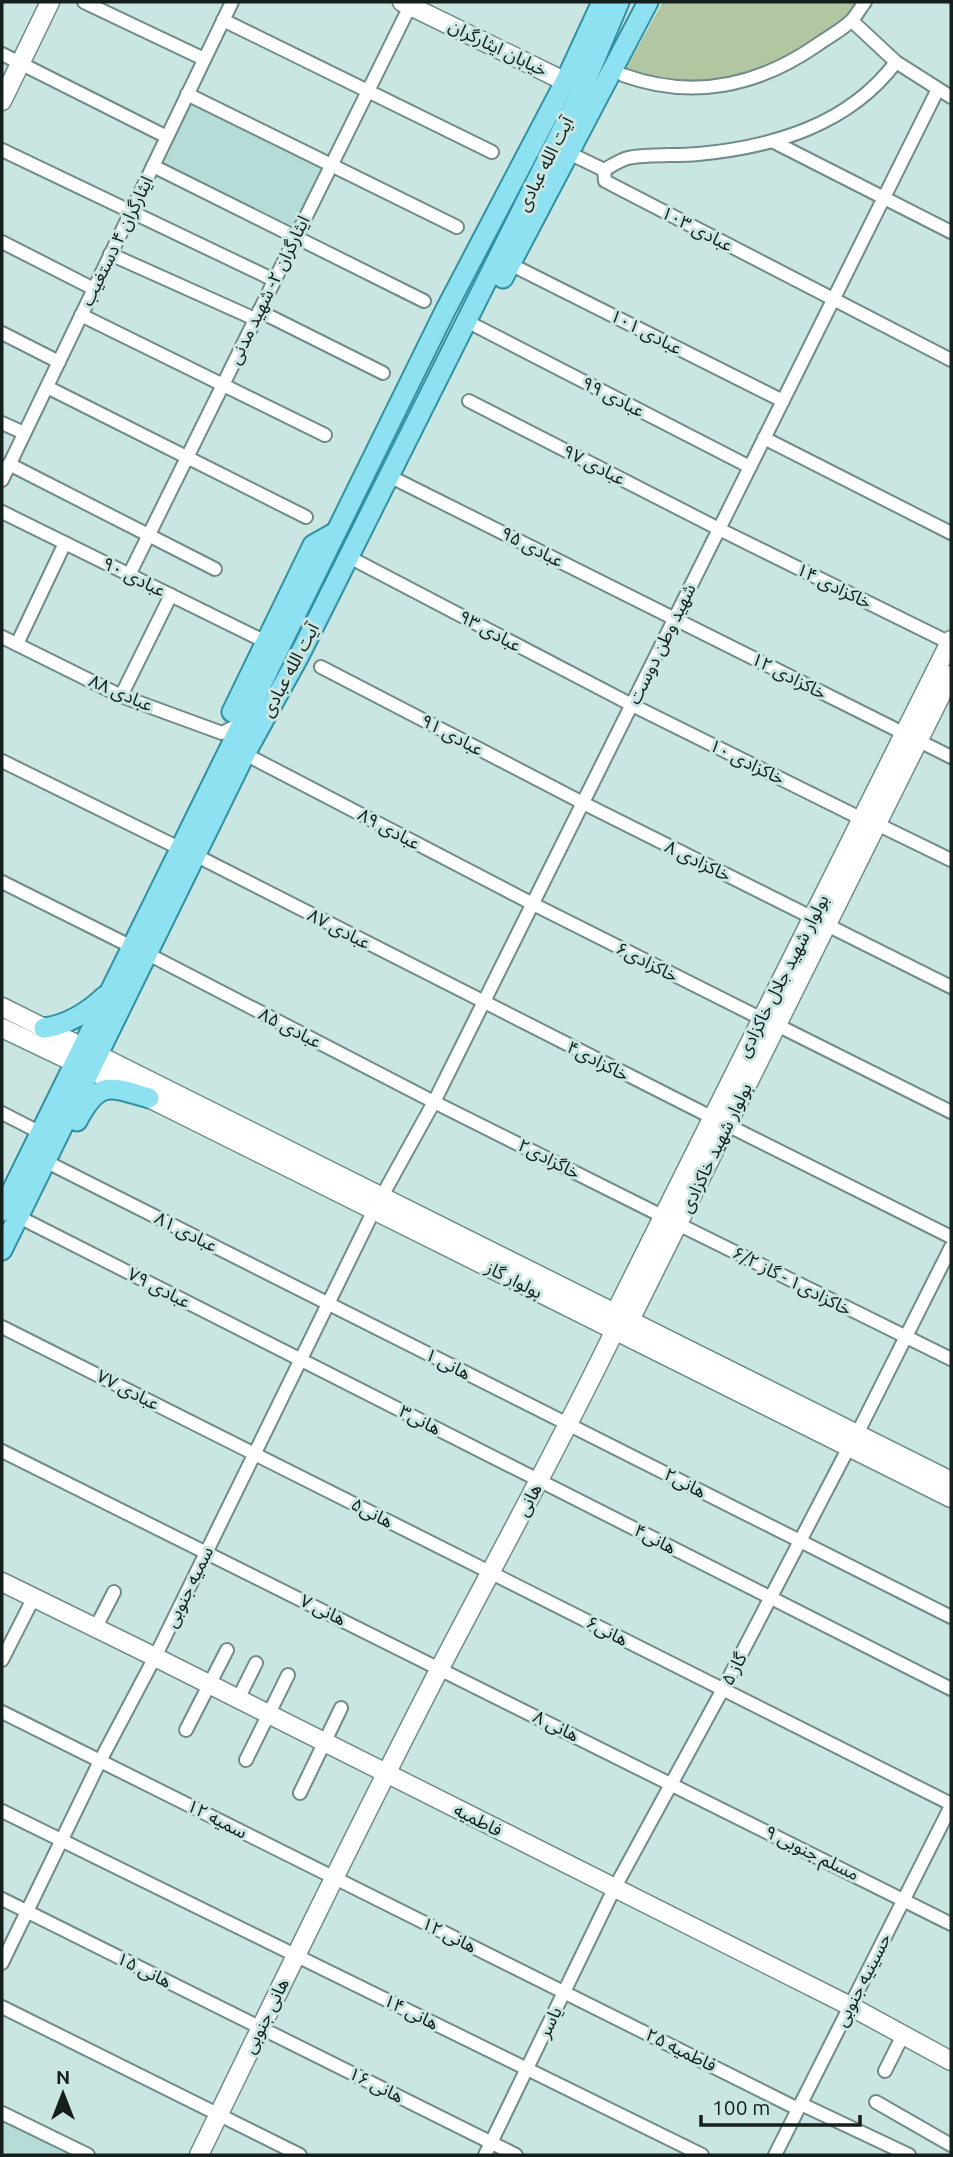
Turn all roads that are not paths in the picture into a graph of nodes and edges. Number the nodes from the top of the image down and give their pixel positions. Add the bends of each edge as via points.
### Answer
1 (50, 2) edge
2 (84, 2) edge
3 (232, 2) edge
4 (593, 2) edge
5 (602, 2) edge
6 (619, 2) edge
7 (648, 2) edge
8 (865, 2) edge
9 (406, 4) edge
10 (223, 20) junction
11 (852, 20) junction
12 (2, 54) edge
13 (204, 60) junction
14 (896, 62) junction
15 (20, 64) junction
16 (623, 75) dead end
17 (567, 84) junction
18 (938, 89) junction
19 (367, 91) junction
20 (187, 94) junction
21 (951, 97) edge
22 (2, 101) edge
23 (167, 137) junction
24 (774, 142) junction
25 (2, 149) edge
26 (492, 152) dead end
27 (569, 153) junction
28 (153, 166) junction
29 (331, 166) junction
30 (604, 170) junction
31 (884, 198) junction
32 (131, 211) junction
33 (457, 227) dead end
34 (951, 232) edge
35 (295, 238) junction
36 (2, 242) edge
37 (110, 254) junction
38 (510, 264) junction
39 (274, 280) junction
40 (94, 289) junction
41 (833, 299) junction
42 (424, 301) dead end
43 (82, 314) junction
44 (257, 315) junction
45 (476, 326) junction
46 (2, 333) edge
47 (951, 360) edge
48 (59, 362) junction
49 (383, 373) dead end
50 (223, 384) junction
51 (435, 384) junction
52 (47, 387) junction
53 (469, 401) dead end
54 (783, 401) junction
55 (2, 423) edge
56 (24, 433) junction
57 (325, 435) dead end
58 (764, 438) junction
59 (187, 457) junction
60 (9, 464) junction
61 (750, 467) junction
62 (389, 476) junction
63 (2, 480) edge
64 (2, 512) edge
65 (306, 517) dead end
66 (719, 529) junction
67 (951, 533) edge
68 (148, 535) junction
69 (65, 543) junction
70 (349, 557) junction
71 (215, 569) dead end
72 (129, 575) junction
73 (171, 595) junction
74 (674, 619) junction
75 (2, 637) edge
76 (950, 642) edge
77 (17, 644) junction
78 (273, 644) junction
79 (299, 656) junction
80 (321, 667) dead end
81 (951, 675) edge
82 (247, 682) junction
83 (121, 696) junction
84 (251, 704) junction
85 (632, 705) junction
86 (242, 722) junction
87 (222, 733) junction
88 (912, 737) junction
89 (245, 754) junction
90 (951, 757) edge
91 (2, 761) edge
92 (583, 803) junction
93 (869, 821) junction
94 (188, 852) junction
95 (951, 860) edge
96 (2, 882) edge
97 (533, 904) junction
98 (820, 921) junction
99 (139, 950) junction
100 (951, 987) edge
101 (111, 991) junction
102 (483, 1003) junction
103 (2, 1007) edge
104 (769, 1022) junction
105 (2, 1027) edge
106 (44, 1028) junction
107 (86, 1058) junction
108 (149, 1098) junction
109 (434, 1102) junction
110 (951, 1112) edge
111 (2, 1113) edge
112 (720, 1122) junction
113 (49, 1137) junction
114 (45, 1161) junction
115 (6, 1190) edge
116 (378, 1203) junction
117 (10, 1214) edge
118 (671, 1220) junction
119 (951, 1237) edge
120 (951, 1247) edge
121 (2, 1250) edge
122 (328, 1303) junction
123 (620, 1321) junction
124 (2, 1327) edge
125 (906, 1338) junction
126 (951, 1359) edge
127 (300, 1360) junction
128 (569, 1424) junction
129 (853, 1440) junction
130 (2, 1451) edge
131 (254, 1454) junction
132 (540, 1481) junction
133 (951, 1481) edge
134 (951, 1498) edge
135 (801, 1541) junction
136 (206, 1552) junction
137 (491, 1573) junction
138 (2, 1583) edge
139 (114, 1592) dead end
140 (34, 1597) junction
141 (771, 1598) junction
142 (951, 1617) edge
143 (96, 1627) junction
144 (227, 1650) dead end
145 (155, 1657) junction
146 (2, 1660) edge
147 (256, 1663) dead end
148 (440, 1668) junction
149 (288, 1675) dead end
150 (210, 1685) junction
151 (723, 1689) junction
152 (951, 1689) edge
153 (238, 1699) junction
154 (341, 1708) dead end
155 (2, 1712) edge
156 (268, 1714) junction
157 (186, 1730) dead end
158 (324, 1742) junction
159 (246, 1760) dead end
160 (100, 1761) junction
161 (387, 1774) junction
162 (672, 1784) junction
163 (300, 1793) dead end
164 (951, 1805) edge
165 (2, 1811) edge
166 (62, 1840) junction
167 (334, 1878) junction
168 (614, 1889) junction
169 (2, 1899) edge
170 (904, 1899) junction
171 (27, 1912) junction
172 (951, 1924) edge
173 (296, 1955) junction
174 (2, 1963) edge
175 (564, 1992) junction
176 (850, 2006) junction
177 (2, 2007) edge
178 (261, 2028) junction
179 (903, 2035) junction
180 (951, 2061) edge
181 (527, 2069) junction
182 (885, 2071) dead end
183 (876, 2102) dead end
184 (799, 2106) junction
185 (2, 2113) edge
186 (218, 2115) junction
187 (491, 2143) junction
188 (951, 2145) edge
189 (88, 2155) edge
190 (199, 2155) edge
191 (300, 2155) edge
192 (485, 2155) edge
193 (516, 2155) edge
194 (702, 2155) edge
195 (775, 2155) edge
196 (909, 2155) edge

1 - 15 street
2 - 13 street
3 - 10 street, ایثارگران ۴ دستغیب
4 - 17 main road
5 - 17 main road
6 - 17 main road
7 - 27 main road
8 - 11 street
9 - 17 street, خیابان ایثارگران
9 - 19 street, ایثارگران ۲- شهید مدنی
10 - 13 street, ایثارگران ۴ دستغیب
10 - 19 street
11 - 14 street
11 - 16 street via 779,68 723,86 651,85
12 - 15 street
13 - 20 street, ایثارگران ۴ دستغیب
14 - 18 street
14 - 24 street via 881,82 851,107
15 - 22 street
15 - 23 street
17 - 51 main road, آیت الله عبادی
17 - 78 main road, آیت الله عبادی via 513,162 433,306 414,374 336,532
18 - 21 street
18 - 31 street, شهید وطن دوست
19 - 26 street
19 - 29 street, ایثارگران ۲- شهید مدنی
20 - 23 street, ایثارگران ۴ دستغیب
20 - 29 street
23 - 28 street, ایثارگران ۴ دستغیب
24 - 30 street via 700,154 628,158
24 - 31 street
25 - 32 street
27 - 30 street, عبادی ۱۰۳
27 - 38 main road
28 - 32 street, ایثارگران ۴ دستغیب
28 - 35 street
29 - 33 street
29 - 35 street, ایثارگران ۲- شهید مدنی
30 - 41 street, عبادی ۱۰۳ via 605,181
31 - 34 street
31 - 41 street, شهید وطن دوست
32 - 37 street, ایثارگران ۴ دستغیب
32 - 39 street
35 - 39 street, ایثارگران ۲- شهید مدنی
35 - 42 street
36 - 40 street
37 - 40 street, ایثارگران ۴ دستغیب
37 - 44 street
38 - 45 main road
38 - 54 street, عبادی ۱۰۱
39 - 44 street, ایثارگران ۲- شهید مدنی
40 - 43 street, ایثارگران ۴ دستغیب
41 - 47 street
41 - 54 street, شهید وطن دوست
43 - 48 street, ایثارگران ۴ دستغیب
43 - 50 street
44 - 49 street
44 - 50 street, ایثارگران ۲- شهید مدنی
45 - 51 main road via 453,368
45 - 61 street, عبادی ۹۹
46 - 48 street
48 - 52 street, ایثارگران ۴ دستغیب
50 - 57 street
50 - 59 street, ایثارگران ۲- شهید مدنی
51 - 62 main road, آیت الله عبادی
52 - 56 street, ایثارگران ۴ دستغیب
52 - 59 street
53 - 66 street, عبادی ۹۷
54 - 58 street, شهید وطن دوست
55 - 56 street
56 - 60 street, ایثارگران ۴ دستغیب
58 - 61 street, شهید وطن دوست
58 - 67 street
59 - 65 street
59 - 68 street, ایثارگران ۲- شهید مدنی
60 - 63 street, ایثارگران ۴ دستغیب
60 - 68 street
61 - 66 street, شهید وطن دوست
62 - 70 main road, آیت الله عبادی
62 - 74 street, عبادی ۹۵
64 - 69 street, عبادی ۹۰
66 - 74 street, شهید وطن دوست
66 - 76 street, خاکزادی ۱۴
68 - 71 street
68 - 72 street, ایثارگران ۲- شهید مدنی
69 - 72 street, عبادی ۹۰
69 - 77 street
70 - 79 main road, آیت الله عبادی
70 - 85 street, عبادی ۹۳
72 - 73 street, عبادی ۹۰
73 - 78 street, عبادی ۹۰
73 - 83 street
74 - 85 street, شهید وطن دوست
74 - 88 street, خاکزادی ۱۲
75 - 77 street, عبادی ۸۸
76 - 88 street, بولوار شهید جلال خاکزادی
77 - 83 street, عبادی ۸۸
78 - 79 main road
78 - 82 main road
78 - 84 main road, آیت الله عبادی
79 - 89 main road, آیت الله عبادی
80 - 92 street, عبادی ۹۱
81 - 88 street
82 - 84 main road
82 - 87 main road
83 - 87 street, عبادی ۸۸
84 - 86 main road, آیت الله عبادی
85 - 92 street, شهید وطن دوست
85 - 93 street, خاکزادی ۱۰
86 - 87 street
86 - 94 main road, آیت الله عبادی
88 - 90 street, خاکزادی ۱۲
88 - 93 street, بولوار شهید جلال خاکزادی
89 - 94 main road, آیت الله عبادی
89 - 97 street, عبادی ۸۹
91 - 94 street, عبادی ۸۷
92 - 97 street, شهید وطن دوست
92 - 98 street, خاکزادی ۸
93 - 95 street, خاکزادی ۱۰
93 - 98 street, بولوار شهید جلال خاکزادی
94 - 99 main road, آیت الله عبادی
94 - 102 street, عبادی ۸۷
96 - 99 street, عبادی ۸۵
97 - 102 street, شهید وطن دوست
97 - 104 street, خاکزادی۶
98 - 100 street, خاکزادی ۸
98 - 104 street, بولوار شهید جلال خاکزادی
99 - 101 main road, آیت الله عبادی
99 - 107 main road, آیت الله عبادی
99 - 109 street, عبادی ۸۵
101 - 106 main road via 74,1020
101 - 107 main road, آیت الله عبادی
102 - 109 street, شهید وطن دوست
102 - 112 street, خاکزادی۴
103 - 106 street
104 - 110 street, خاکزادی۶
104 - 112 street, بولوار شهید جلال خاکزادی
105 - 107 street
106 - 107 street
107 - 108 street, بولوار گاز
107 - 113 main road, آیت الله عبادی
107 - 116 street, بولوار گاز
108 - 113 main road via 115,1089 101,1091 87,1102 75,1125
108 - 116 street, بولوار گاز
109 - 116 street, شهید وطن دوست
109 - 118 street, خاگزادی۲
111 - 113 street
112 - 118 street, بولوار شهید جلال خاکزادی
112 - 119 street, خاکزادی۴
113 - 114 main road, آیت الله عبادی
113 - 115 main road, آیت الله عبادی
114 - 117 main road, آیت الله عبادی
114 - 122 street, عبادی ۸۱
115 - 117 main road, آیت الله عبادی
116 - 122 street, سمیه جنوبی
116 - 123 street, بولوار گاز
117 - 121 main road, آیت الله عبادی
117 - 127 street, عبادی ۷۹
118 - 123 street, بولوار شهید جلال خاکزادی
118 - 125 street, خاکزادی۱ - گاز ۶/۲
120 - 125 street, گاز ۵
122 - 127 street, سمیه جنوبی
122 - 128 street, هانی ۱
123 - 128 street, هانی
123 - 129 street, بولوار گاز
124 - 131 street, عبادی ۷۷
125 - 126 street, خاکزادی۱ - گاز ۶/۲
125 - 129 street, گاز ۵
127 - 131 street, سمیه جنوبی
127 - 132 street, هانی۳
128 - 132 street, هانی
128 - 135 street, هانی۲
129 - 133 street, بولوار گاز
129 - 134 street, بولوار گاز
129 - 135 street, گاز ۵
130 - 136 street, هانی ۷
131 - 136 street, سمیه جنوبی
131 - 137 street, هانی۵
132 - 137 street, هانی
132 - 141 street, هانی۴
135 - 141 street, گاز ۵
135 - 142 street, هانی۲
136 - 145 street, سمیه جنوبی
136 - 148 street, هانی ۷
137 - 148 street, هانی
137 - 151 street, هانی۶
138 - 140 street, فاطمیه
139 - 143 street
140 - 143 street, فاطمیه
140 - 146 street
141 - 151 street, گاز ۵
141 - 152 street, هانی۴
143 - 145 street, فاطمیه
144 - 150 street
145 - 150 street, فاطمیه
145 - 160 street, سمیه جنوبی
147 - 153 street
148 - 161 street, هانی
148 - 162 street, هانی ۸
149 - 156 street
150 - 153 street, فاطمیه
150 - 157 street
151 - 162 street, گاز ۵
151 - 164 street, هانی۶
153 - 156 street, فاطمیه
154 - 158 street
155 - 160 street, سمیه ۱۲
156 - 158 street, فاطمیه
156 - 159 street
158 - 161 street, فاطمیه
158 - 163 street
160 - 166 street, سمیه جنوبی
160 - 167 street, سمیه ۱۲
161 - 167 street, هانی جنوبی
161 - 168 street, فاطمیه
162 - 168 street, گاز ۵
162 - 170 street, مسلم جنوبی ۹
164 - 170 street, حسینیه جنوبی
165 - 166 street, هانی ۱۴
166 - 171 street, سمیه جنوبی
166 - 173 street, هانی ۱۴
167 - 173 street, هانی جنوبی
167 - 175 street, هانی ۱۲
168 - 175 street, یاسر
168 - 176 street, فاطمیه
169 - 171 street, هانی ۱۵
170 - 172 street, مسلم جنوبی ۹
170 - 176 street, حسینیه جنوبی
171 - 174 street, سمیه جنوبی
171 - 178 street, هانی ۱۵
173 - 178 street, هانی جنوبی
173 - 181 street, هانی ۱۴
175 - 181 street, یاسر
175 - 184 street, فاطمیه ۲۵
176 - 179 street, فاطمیه
176 - 184 street, حسینیه جنوبی
177 - 186 street
178 - 186 street, هانی جنوبی
178 - 187 street, هانی ۱۶
179 - 180 street, فاطمیه
179 - 182 street
181 - 187 street, یاسر
181 - 194 street, هانی ۱۴
183 - 188 street
184 - 195 street, حسینیه جنوبی
184 - 196 street, فاطمیه ۲۵
185 - 189 street
186 - 190 street, هانی جنوبی
186 - 191 street
187 - 192 street, یاسر
187 - 193 street, هانی ۱۶

